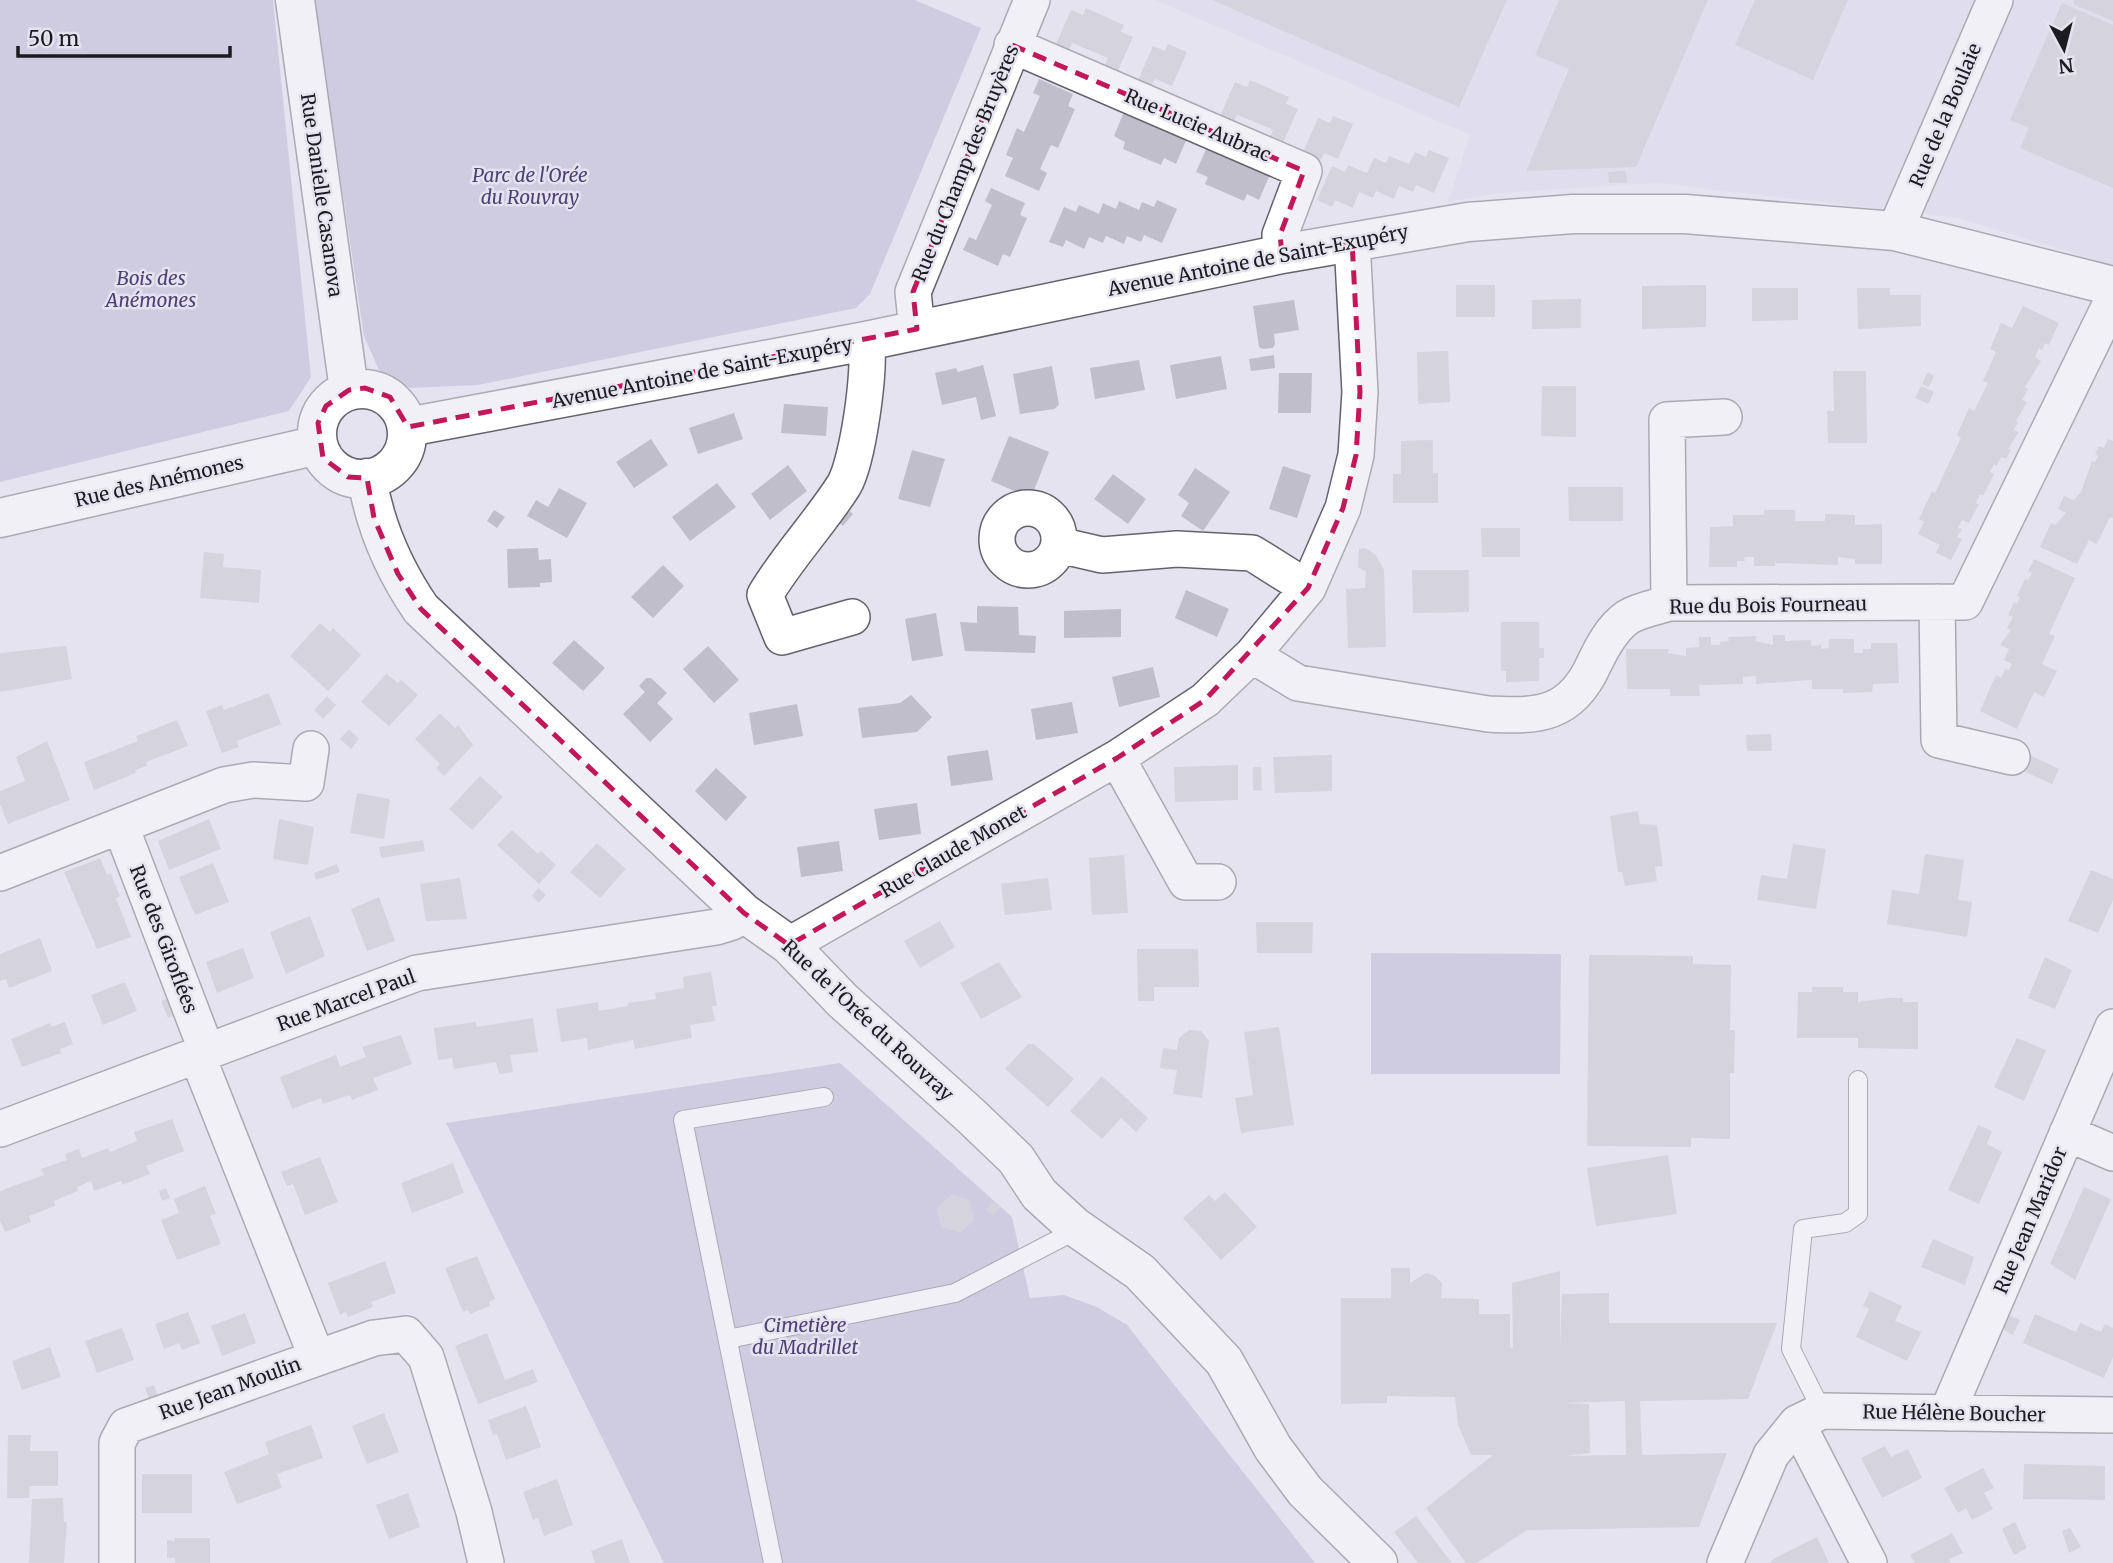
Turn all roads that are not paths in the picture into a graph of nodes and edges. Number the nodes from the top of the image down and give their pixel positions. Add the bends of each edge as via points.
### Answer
1 (295, 0) edge
2 (1032, 0) edge
3 (1995, 0) edge
4 (1012, 45) junction
5 (1895, 231) junction
6 (1352, 241) junction
7 (1282, 254) junction
8 (2113, 286) edge
9 (2113, 299) edge
10 (917, 329) junction
11 (866, 341) junction
12 (349, 390) junction
13 (1724, 417) dead end
14 (408, 427) junction
15 (317, 445) junction
16 (367, 478) junction
17 (0, 518) edge
18 (1059, 545) dead end
19 (1308, 588) junction
20 (1937, 602) junction
21 (1669, 603) junction
22 (852, 617) dead end
23 (1252, 655) junction
24 (311, 749) dead end
25 (2012, 757) dead end
26 (1117, 758) junction
27 (121, 827) junction
28 (0, 873) edge
29 (1217, 881) dead end
30 (744, 913) junction
31 (789, 945) junction
32 (2113, 1027) edge
33 (202, 1054) junction
34 (1858, 1080) dead end
35 (824, 1097) dead end
36 (0, 1129) edge
37 (2067, 1133) junction
38 (2113, 1153) edge
39 (1074, 1226) junction
40 (727, 1339) junction
41 (317, 1358) junction
42 (1947, 1413) junction
43 (2113, 1415) edge
44 (1810, 1417) junction
45 (117, 1563) edge
46 (486, 1563) edge
47 (773, 1563) edge
48 (1378, 1563) edge
49 (1725, 1563) edge
50 (1870, 1563) edge

1 - 12 street, Rue Danielle Casanova
2 - 4 street, Rue du Champ des Bruyères
3 - 5 street, Rue de la Boulaie
4 - 7 street, Rue Lucie Aubrac via 1304,171 1280,234
4 - 10 street, Rue du Champ des Bruyères via 913,292
5 - 6 street, Avenue Antoine de Saint-Exupéry via 1685,214 1573,214 1457,224
5 - 8 street, Avenue Antoine de Saint-Exupéry
6 - 7 street, Avenue Antoine de Saint-Exupéry
6 - 19 street, Rue Claude Monet via 1360,392 1356,456 1343,508
7 - 10 street, Avenue Antoine de Saint-Exupéry
9 - 20 street, Rue du Bois Fourneau via 1965,602
10 - 11 street, Avenue Antoine de Saint-Exupéry
11 - 14 street, Avenue Antoine de Saint-Exupéry
11 - 22 street via 864,404 846,482 765,595 782,637
12 - 14 street via 365,388 390,397
12 - 15 street via 326,406 318,423
13 - 21 street via 1667,420
14 - 16 street via 398,462 384,474
15 - 16 street via 334,470 348,477
15 - 17 street, Rue des Anémones
16 - 30 street, Rue de l'Orée du Rouvray via 374,518 398,574 421,609
18 - 19 street via 1102,555 1177,549 1252,553
19 - 23 street, Rue Claude Monet
20 - 21 street, Rue du Bois Fourneau
20 - 25 street via 1938,740
21 - 23 street, Rue du Bois Fourneau via 1629,616 1605,641 1581,690 1561,707 1516,716 1298,683
23 - 26 street, Rue Claude Monet via 1205,700
24 - 27 street via 306,783 253,780 225,785
26 - 29 street via 1186,882
26 - 31 street, Rue Claude Monet
27 - 28 street
27 - 33 street, Rue des Giroflées
30 - 31 street, Rue de l'Orée du Rouvray
30 - 33 street, Rue Marcel Paul via 716,927 417,973
31 - 39 street, Rue de l'Orée du Rouvray via 843,1001 1007,1150 1039,1194
32 - 37 street, Rue Jean Maridor
33 - 36 street, Rue Marcel Paul
33 - 41 street, Rue Jean Moulin
34 - 44 lane via 1858,1214 1845,1223 1803,1229 1791,1349
35 - 40 lane via 683,1120
37 - 38 street
37 - 42 street, Rue Jean Maridor
39 - 40 lane via 1063,1237 955,1293
39 - 48 street, Rue de l'Orée du Rouvray via 1140,1272 1224,1361 1273,1448 1305,1491
40 - 47 lane
41 - 45 street, Rue Jean Moulin via 126,1426 117,1443
41 - 46 street via 374,1338 406,1334 426,1357
42 - 43 street, Rue Hélène Boucher
42 - 44 street, Rue Hélène Boucher
44 - 49 street via 1771,1455
44 - 50 street

